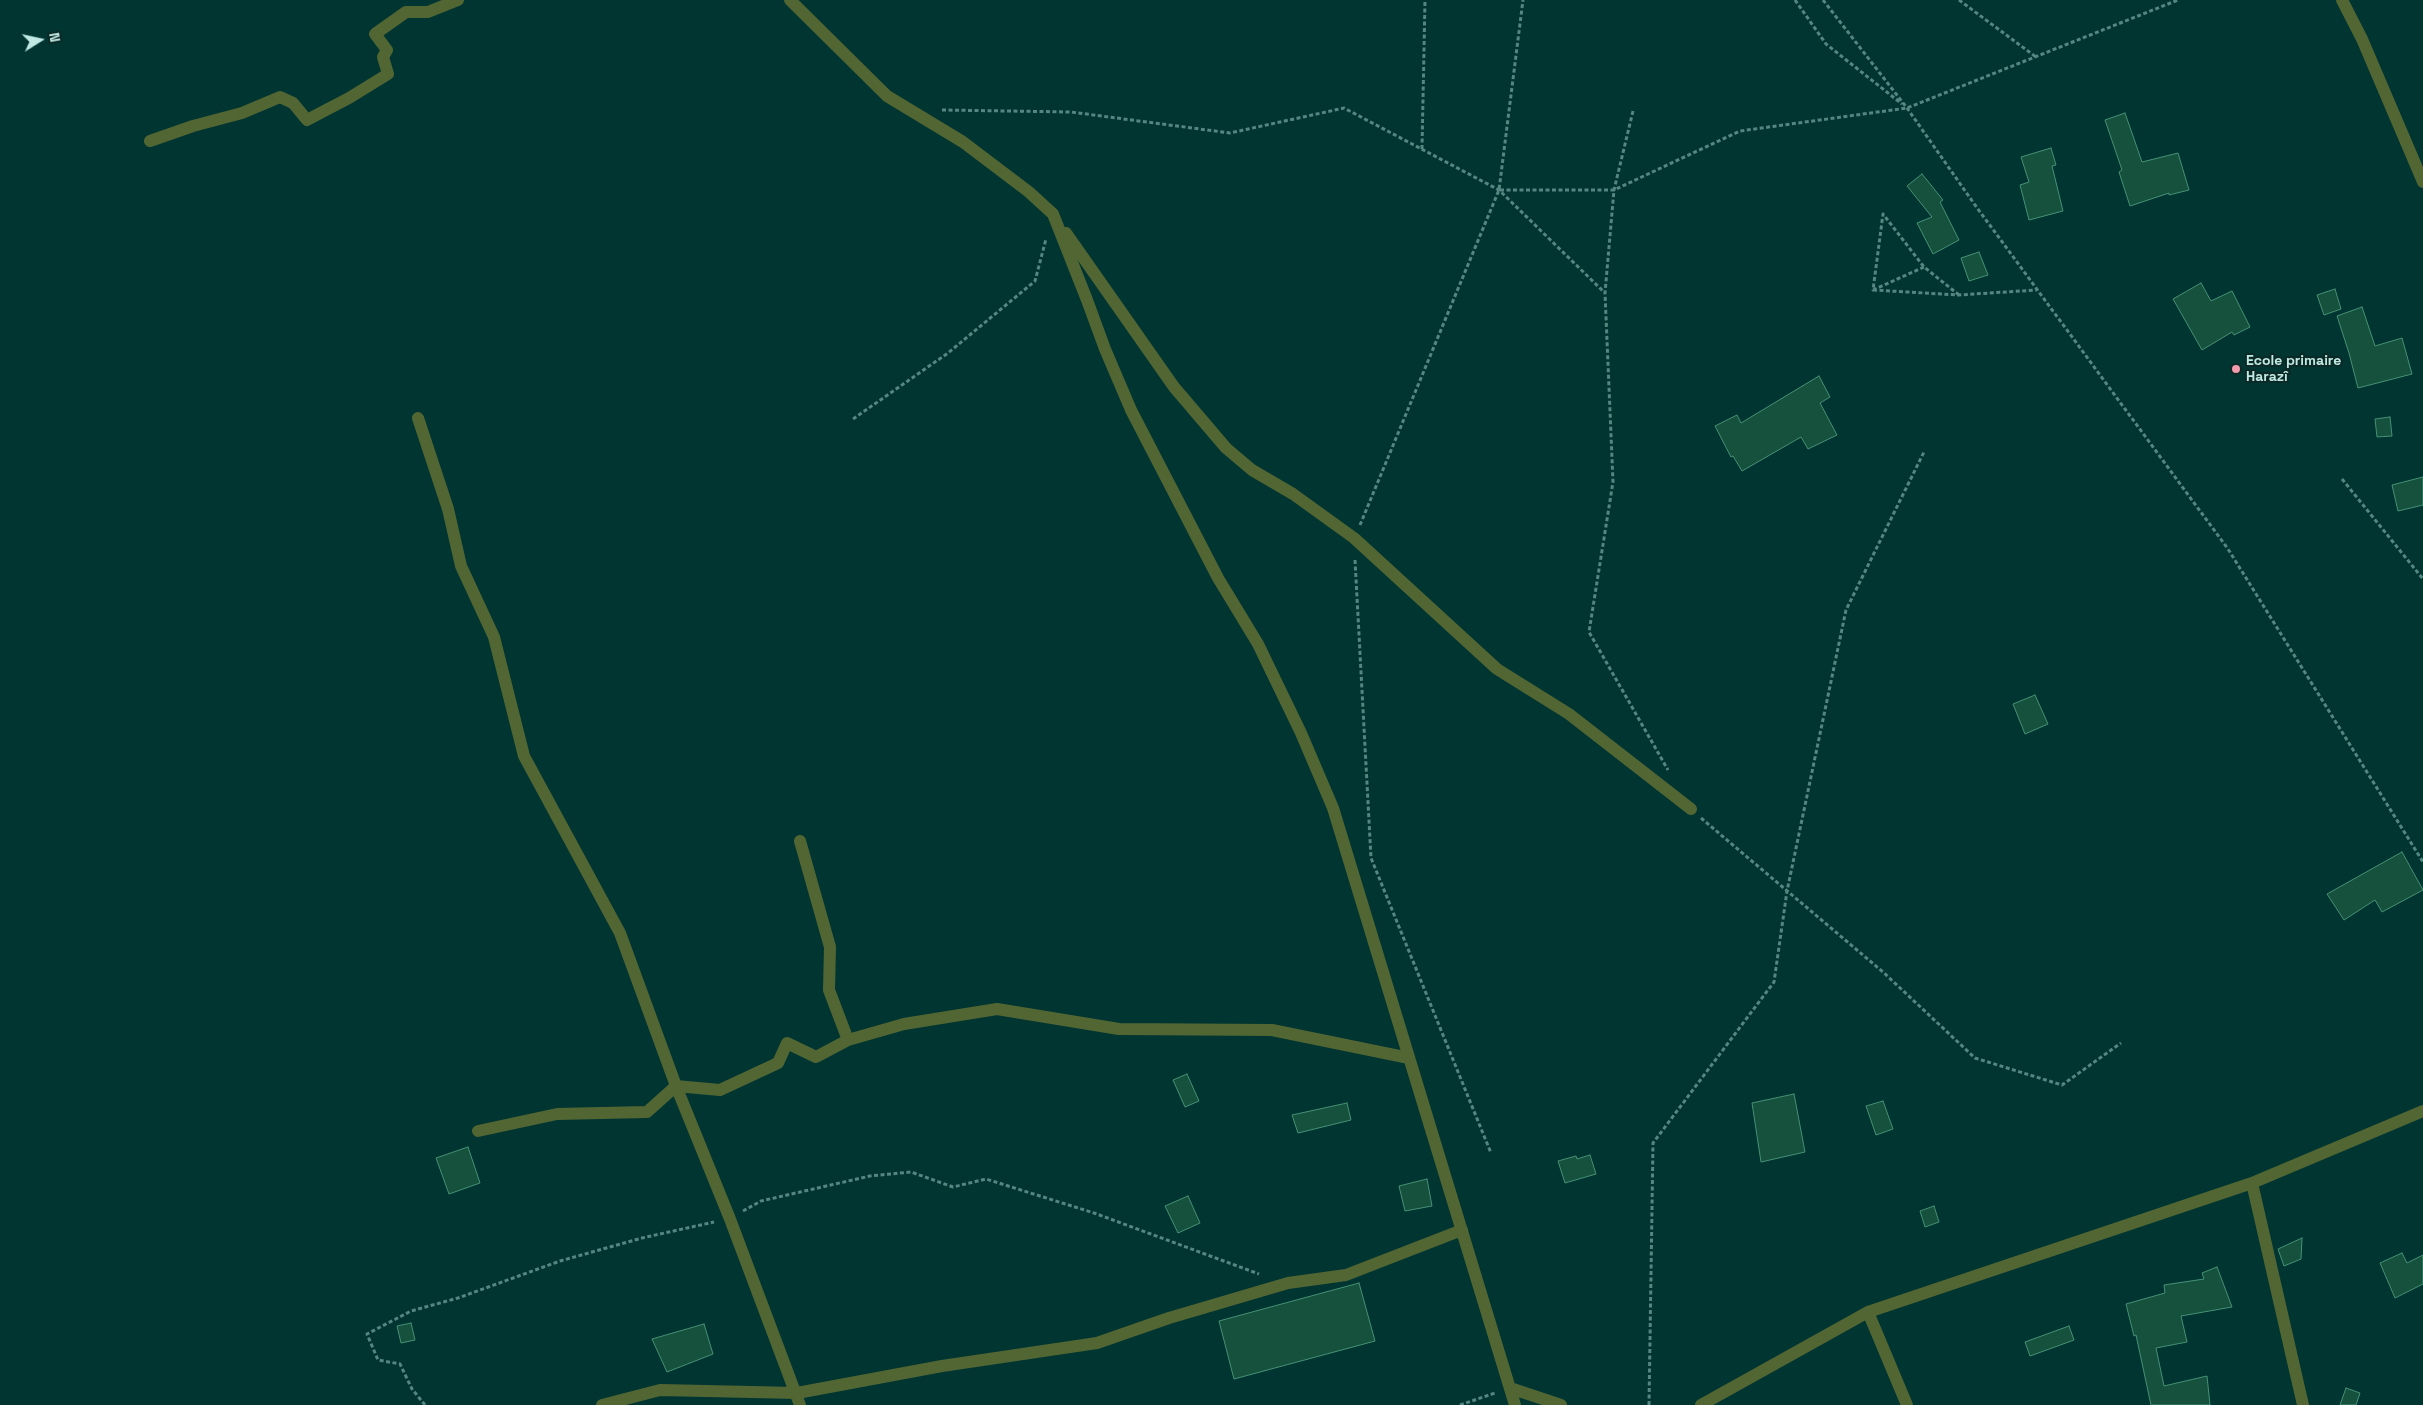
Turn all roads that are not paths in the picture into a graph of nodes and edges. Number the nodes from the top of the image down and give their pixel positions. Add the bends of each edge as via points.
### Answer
1 (458, 0) edge
2 (790, 0) edge
3 (2342, 0) edge
4 (150, 141) dead end
5 (2423, 182) edge
6 (1053, 214) junction
7 (418, 418) dead end
8 (1690, 809) road end
9 (800, 841) dead end
10 (848, 1040) junction
11 (1409, 1058) junction
12 (676, 1086) junction
13 (2423, 1112) edge
14 (478, 1131) dead end
15 (2252, 1183) junction
16 (1462, 1230) junction
17 (1868, 1312) junction
18 (1510, 1388) junction
19 (798, 1399) edge
20 (602, 1405) edge
21 (1515, 1405) edge
22 (1561, 1405) edge
23 (1701, 1405) edge
24 (1907, 1405) edge
25 (2303, 1405) edge

1 - 4 street via 428,12 406,12 374,34 387,50 383,57 388,74 307,120 293,103 280,97 242,113
2 - 6 street via 887,96 963,142
3 - 5 street via 2362,38
6 - 8 street via 1174,387 1226,448 1252,470 1293,494 1354,538 1497,668 1569,714
6 - 11 street via 1131,410 1218,578 1258,644 1333,808
7 - 12 street via 448,509 461,566 494,637 524,756 620,933
9 - 10 street via 830,947 829,990
10 - 11 street via 904,1024 997,1010 1119,1029 1272,1030
10 - 12 street via 816,1057 787,1043 778,1063 720,1090
11 - 16 street
12 - 14 street via 647,1112 557,1114
12 - 19 street
13 - 15 street
15 - 17 street
15 - 25 street
16 - 18 street
16 - 19 street via 1346,1275 1288,1284 1169,1318 1097,1343 942,1366
17 - 23 street
17 - 24 street
18 - 21 street
18 - 22 street
19 - 20 street via 660,1390

